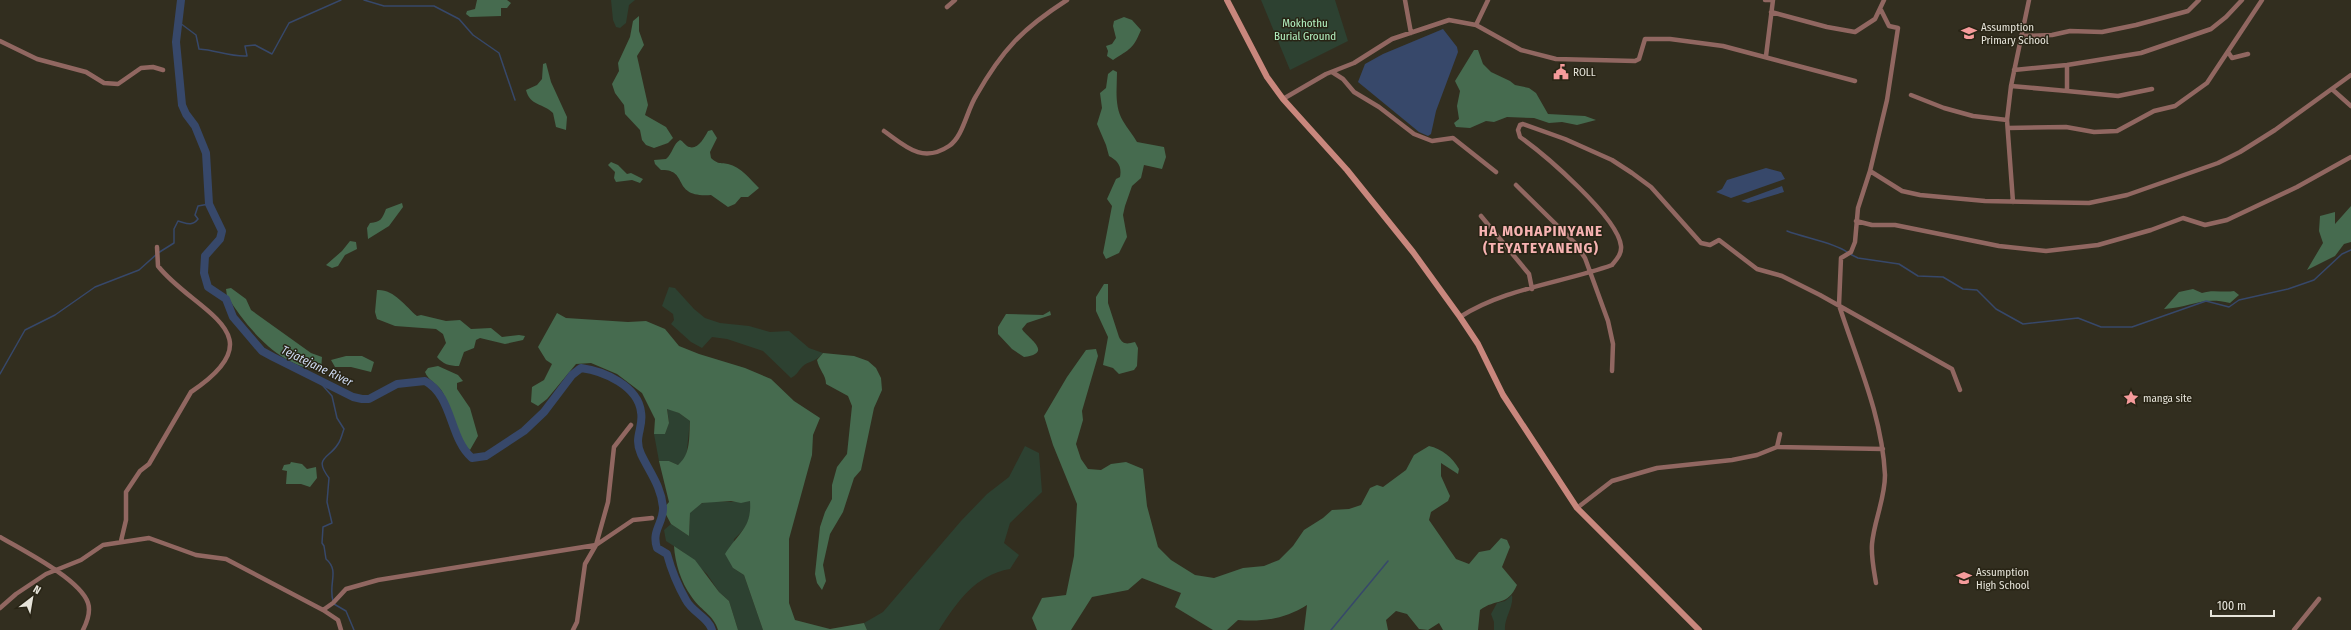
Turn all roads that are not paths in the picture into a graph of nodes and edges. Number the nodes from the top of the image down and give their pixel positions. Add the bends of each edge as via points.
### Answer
1 (955, 0) edge
2 (1067, 0) edge
3 (1227, 0) edge
4 (1405, 0) edge
5 (1488, 0) edge
6 (1765, 0) edge
7 (1773, 0) edge
8 (1884, 0) edge
9 (2029, 0) edge
10 (2199, 0) edge
11 (2242, 0) edge
12 (2262, 0) edge
13 (948, 7) dead end
14 (1880, 10) junction
15 (1771, 12) junction
16 (1476, 25) junction
17 (1411, 33) junction
18 (2022, 36) junction
19 (0, 41) edge
20 (2228, 52) junction
21 (2248, 54) dead end
22 (1766, 56) junction
23 (2068, 65) junction
24 (163, 70) dead end
25 (2014, 70) junction
26 (1332, 72) junction
27 (2351, 75) edge
28 (1855, 81) dead end
29 (2011, 86) junction
30 (2152, 89) dead end
31 (2333, 90) junction
32 (2067, 91) junction
33 (1911, 95) dead end
34 (1283, 99) junction
35 (2351, 106) edge
36 (2007, 120) junction
37 (2008, 128) junction
38 (884, 131) dead end
39 (2351, 157) edge
40 (1496, 172) dead end
41 (1870, 172) junction
42 (1516, 185) dead end
43 (2012, 202) junction
44 (1481, 216) dead end
45 (1856, 220) junction
46 (156, 247) dead end
47 (1592, 273) junction
48 (1532, 289) junction
49 (1839, 305) junction
50 (1460, 317) junction
51 (1612, 371) dead end
52 (1960, 390) dead end
53 (631, 425) dead end
54 (1780, 434) dead end
55 (1777, 446) junction
56 (1883, 449) junction
57 (1577, 508) junction
58 (652, 518) dead end
59 (0, 538) edge
60 (121, 541) junction
61 (596, 545) junction
62 (54, 570) junction
63 (1876, 583) dead end
64 (2319, 599) dead end
65 (0, 608) edge
66 (323, 610) junction
67 (84, 630) edge
68 (341, 630) edge
69 (573, 630) edge
70 (1699, 630) edge
71 (2294, 630) edge

1 - 13 street
2 - 38 street via 1034,22 1006,49 975,97 960,131 950,146 928,154 917,154
3 - 34 main road via 1267,77
4 - 17 street
5 - 16 street
6 - 7 street
7 - 15 street
8 - 14 street
9 - 18 street
10 - 18 street via 2188,10 2102,32 2070,31 2052,35
11 - 23 street via 2211,29 2192,37 2141,53
12 - 20 street
14 - 15 street via 1868,25 1855,32
14 - 41 street via 1889,26 1898,28 1887,100
15 - 22 street
16 - 17 street via 1449,20
16 - 22 street via 1521,50 1556,59 1635,61 1639,59 1645,40 1670,39 1723,46
17 - 26 street via 1392,39 1354,63
18 - 25 street
19 - 24 street via 37,59 86,72 104,83 118,84 140,68 153,66
20 - 21 street via 2232,58
20 - 37 street via 2207,83 2195,94 2175,106 2154,111 2117,131 2094,132 2066,127
22 - 28 street
23 - 25 street
23 - 32 street
25 - 29 street
26 - 34 street
26 - 40 street via 1354,92 1379,107 1414,134 1432,141 1453,138
27 - 31 street
29 - 32 street
29 - 36 street
30 - 32 street via 2118,96
31 - 35 street
31 - 43 street via 2240,152 2166,182 2127,195 2089,203
33 - 36 street via 1973,116
34 - 50 main road via 1347,170 1413,252
36 - 37 street
37 - 43 street
39 - 45 street via 2297,187 2227,220 2205,225 2183,218 2098,245 2046,251 2007,247 1895,225 1872,225
41 - 43 street via 1902,191 1920,195
41 - 45 street
42 - 47 street via 1575,243
44 - 48 street via 1529,274
45 - 49 street via 1855,242 1851,252 1841,258
46 - 60 street via 158,266 183,290 206,307 227,331 229,348 224,363 202,385 191,392 149,464 140,471 126,492 126,520
47 - 48 street
47 - 49 street via 1612,265 1617,260 1621,246 1617,236 1597,207 1566,173 1520,137 1520,125 1527,125 1565,139 1612,160 1651,187 1701,243 1710,245 1719,240 1757,269 1782,276
47 - 51 street via 1613,344
48 - 50 street via 1477,306
49 - 52 street via 1952,369
49 - 56 street via 1871,397
50 - 57 main road via 1478,344 1507,402
53 - 61 street via 614,447 608,502
54 - 55 street
55 - 56 street
55 - 57 street via 1757,455 1732,460 1634,473 1612,481
56 - 63 street via 1885,477 1872,544
57 - 70 main road
58 - 61 street via 633,520
59 - 62 street
60 - 62 street via 103,544 81,560
60 - 66 street via 149,538 196,555 226,559
61 - 66 street via 378,580 346,589
61 - 69 street via 585,564 578,600 577,622
62 - 65 street via 16,594
62 - 67 street via 84,594 89,612
64 - 71 street
66 - 68 street via 338,620

